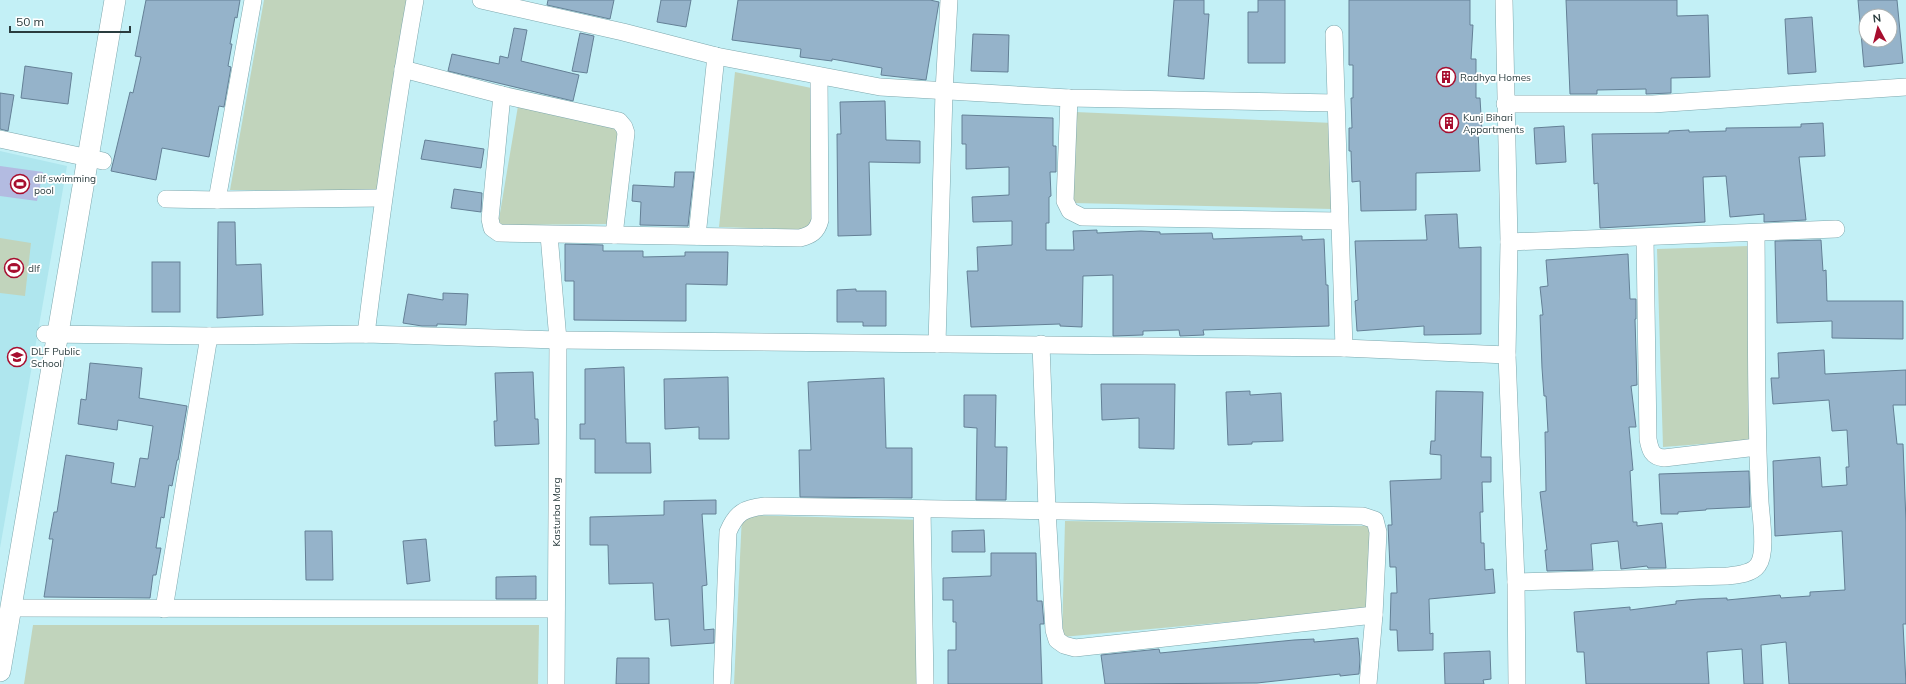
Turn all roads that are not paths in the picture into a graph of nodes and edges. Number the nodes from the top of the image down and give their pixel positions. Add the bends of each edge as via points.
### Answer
1 (115, 0) edge
2 (253, 0) edge
3 (416, 0) edge
4 (481, 0) edge
5 (949, 0) edge
6 (1504, 0) edge
7 (1334, 34) dead end
8 (716, 56) junction
9 (403, 69) junction
10 (819, 76) junction
11 (1906, 87) edge
12 (944, 92) junction
13 (502, 95) junction
14 (1069, 98) junction
15 (1335, 103) junction
16 (1505, 104) junction
17 (0, 139) edge
18 (95, 160) junction
19 (383, 198) junction
20 (166, 199) dead end
21 (217, 200) junction
22 (1338, 221) junction
23 (1836, 229) dead end
24 (1756, 232) junction
25 (549, 235) junction
26 (614, 235) junction
27 (697, 236) junction
28 (1645, 238) junction
29 (1509, 242) junction
30 (51, 334) junction
31 (366, 334) junction
32 (209, 336) junction
33 (558, 340) junction
34 (937, 344) junction
35 (1041, 344) junction
36 (1344, 348) junction
37 (1507, 355) junction
38 (1757, 447) junction
39 (922, 509) junction
40 (1046, 510) junction
41 (1516, 582) junction
42 (11, 608) junction
43 (164, 609) junction
44 (556, 609) junction
45 (1374, 615) junction
46 (0, 671) edge
47 (556, 684) edge
48 (722, 684) edge
49 (925, 684) edge
50 (1368, 684) edge
51 (1517, 684) edge

1 - 18 street
2 - 21 street
3 - 9 street
4 - 8 street
5 - 12 street
6 - 16 street
7 - 15 street
8 - 10 street
8 - 27 street
9 - 13 street
9 - 19 street
10 - 12 street via 880,87
10 - 27 street via 818,228 811,235 800,238
11 - 16 street via 1654,104
12 - 14 street
12 - 34 street
13 - 25 street via 490,219 492,228 499,233
13 - 26 street via 608,118 619,121 624,127 626,134
14 - 15 street
14 - 22 street via 1065,201 1070,211 1082,217
15 - 22 street
16 - 29 street
17 - 18 street
18 - 30 street
19 - 21 street
19 - 31 street
20 - 21 street
22 - 36 street
23 - 24 street
24 - 28 street
24 - 38 street
25 - 26 street
25 - 33 street, Kasturba Marg
26 - 27 street
28 - 29 street
28 - 38 street via 1648,439 1652,454 1664,458
29 - 37 street
30 - 32 street
30 - 42 street
31 - 32 street
31 - 33 street
32 - 43 street
33 - 34 street
33 - 44 street, Kasturba Marg
34 - 35 street
35 - 36 street
35 - 40 street
36 - 37 street
37 - 41 street
38 - 41 street via 1762,556 1758,566 1745,574
39 - 40 street
39 - 48 street via 764,506 752,507 740,513 728,532
39 - 49 street
40 - 45 street via 1363,516 1375,520 1378,532
40 - 45 street via 1054,630 1057,640 1064,645 1075,648
41 - 51 street
42 - 43 street
42 - 46 street
43 - 44 street
44 - 47 street, Kasturba Marg
45 - 50 street

